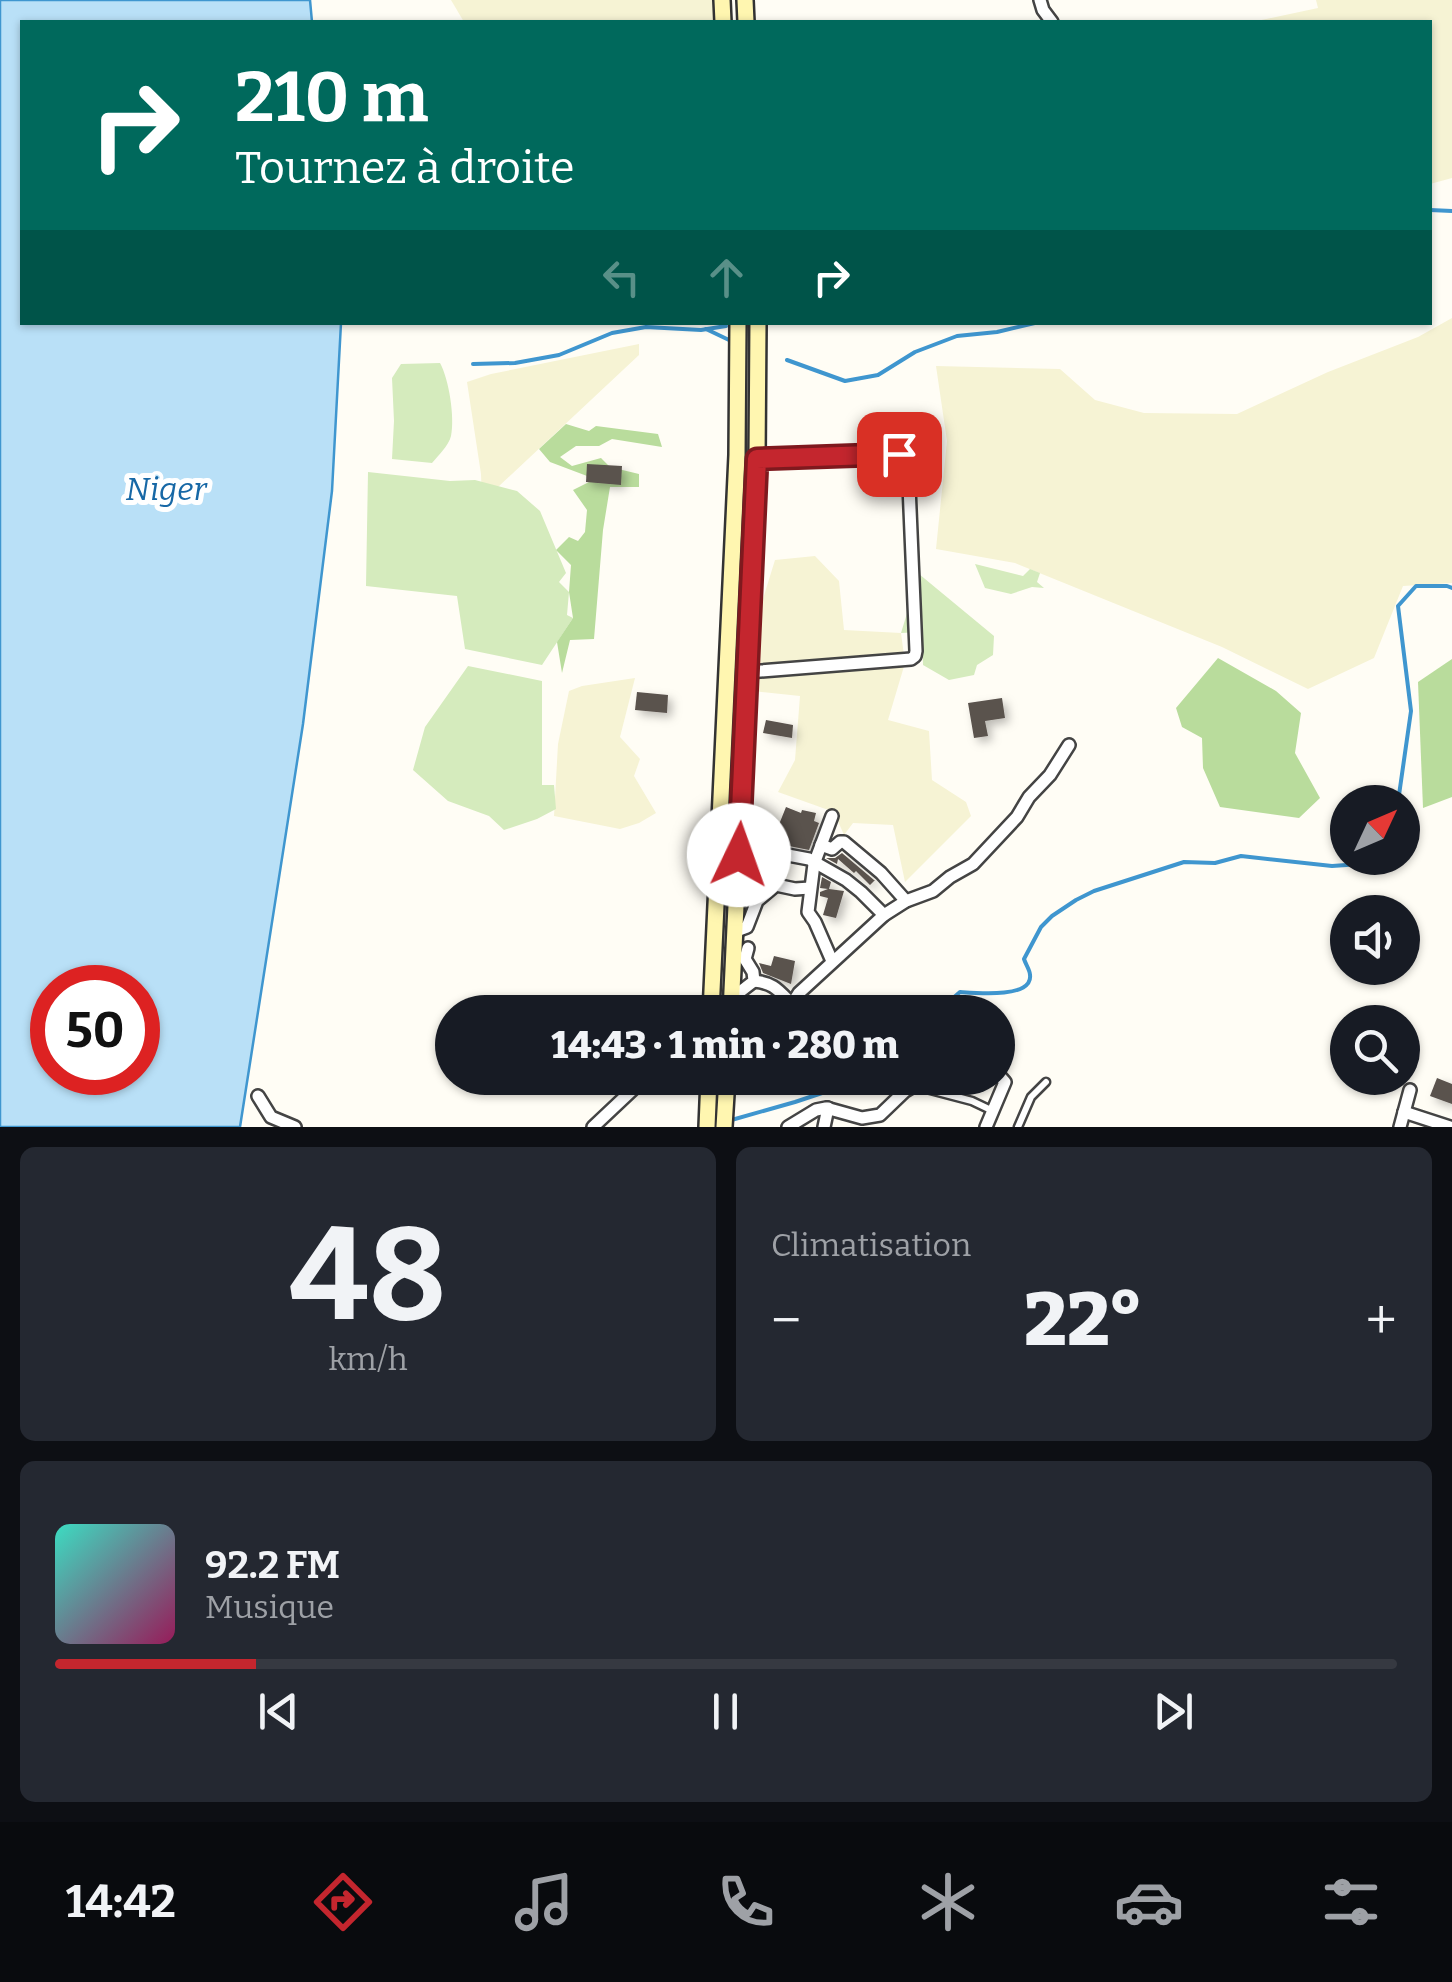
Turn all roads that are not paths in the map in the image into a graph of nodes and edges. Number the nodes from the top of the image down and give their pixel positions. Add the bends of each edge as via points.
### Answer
1 (738, 325) edge
2 (758, 325) edge
3 (737, 455) junction
4 (757, 457) junction
5 (732, 570) junction
6 (752, 571) junction
7 (748, 672) junction
8 (1069, 745) dead end
9 (832, 816) dead end
10 (821, 846) junction
11 (776, 852) junction
12 (739, 855) junction
13 (719, 857) junction
14 (814, 864) junction
15 (776, 885) junction
16 (810, 888) junction
17 (906, 901) junction
18 (884, 915) junction
19 (734, 930) junction
20 (748, 948) dead end
21 (832, 961) junction
22 (754, 981) junction
23 (713, 995) edge
24 (732, 995) edge
25 (741, 995) edge
26 (781, 995) edge
27 (798, 995) edge
28 (1046, 1082) dead end
29 (627, 1095) edge
30 (709, 1095) edge
31 (725, 1095) edge
32 (904, 1095) edge
33 (950, 1095) edge
34 (1000, 1095) edge
35 (1409, 1095) edge
36 (258, 1096) dead end
37 (828, 1108) junction
38 (993, 1111) junction
39 (1404, 1112) junction
40 (877, 1121) edge
41 (295, 1127) edge
42 (594, 1127) edge
43 (707, 1127) edge
44 (724, 1127) edge
45 (788, 1127) edge
46 (824, 1127) edge
47 (986, 1127) edge
48 (1018, 1127) edge
49 (1400, 1127) edge
50 (1450, 1127) edge

1 - 3 main road
2 - 4 main road
3 - 4 main road
3 - 5 main road
4 - 6 main road
4 - 7 street via 904,457 916,651 911,659
5 - 6 main road
5 - 13 main road
6 - 7 main road
7 - 12 main road
8 - 17 street via 973,864
9 - 10 street
10 - 14 street
10 - 17 street via 844,842
11 - 12 street
11 - 14 street
11 - 15 street
12 - 13 street
12 - 19 main road
13 - 23 main road
14 - 16 street
14 - 18 street via 846,880
15 - 16 street
15 - 19 street via 758,901 748,927
16 - 21 street via 808,912
17 - 18 street
18 - 21 street
19 - 24 main road
20 - 22 street
21 - 27 street
22 - 25 street
22 - 26 street via 775,986
28 - 48 lane
29 - 42 street
30 - 43 main road
31 - 44 main road
32 - 40 street
33 - 38 lane
34 - 38 street
35 - 39 street
36 - 41 street via 271,1117
37 - 40 street
37 - 45 street
37 - 46 street
38 - 47 street
39 - 49 street
39 - 50 street

